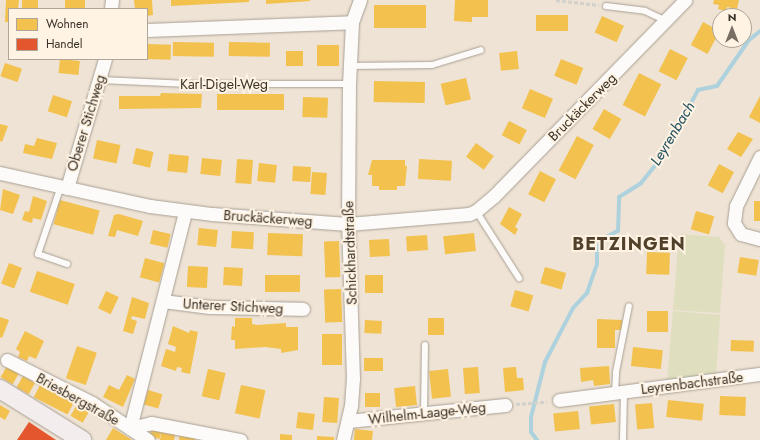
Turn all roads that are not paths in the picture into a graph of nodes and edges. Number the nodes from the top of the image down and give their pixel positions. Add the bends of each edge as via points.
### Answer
1 (360, 0) edge
2 (685, 0) edge
3 (606, 6) road end
4 (666, 21) junction
5 (352, 22) junction
6 (148, 30) edge
7 (481, 50) dead end
8 (104, 60) edge
9 (350, 66) junction
10 (100, 80) junction
11 (349, 84) junction
12 (760, 157) edge
13 (0, 173) edge
14 (64, 187) junction
15 (476, 211) junction
16 (185, 212) junction
17 (348, 224) junction
18 (760, 239) edge
19 (67, 264) dead end
20 (519, 278) dead end
21 (163, 301) junction
22 (629, 306) dead end
23 (303, 309) dead end
24 (425, 345) dead end
25 (7, 360) dead end
26 (760, 374) edge
27 (0, 389) edge
28 (619, 392) junction
29 (559, 400) dead end
30 (505, 405) dead end
31 (424, 413) junction
32 (348, 421) junction
33 (130, 428) junction
34 (82, 440) edge
35 (148, 440) edge
36 (240, 440) edge
37 (343, 440) edge
38 (623, 440) edge

1 - 5 street, Schickhardtstraße
2 - 4 street, Bruckäckerweg
3 - 4 lane via 645,11
4 - 15 street, Bruckäckerweg
5 - 6 street
5 - 9 street, Schickhardtstraße
7 - 9 lane via 432,65
8 - 10 street, Oberer Stichweg
9 - 11 street, Schickhardtstraße
10 - 11 lane, Karl-Digel-Weg via 188,84
10 - 14 street, Oberer Stichweg
11 - 17 street, Schickhardtstraße
12 - 18 street via 736,206 734,223 741,234
13 - 14 street, Bruckäckerweg
14 - 16 street, Bruckäckerweg
14 - 19 lane via 38,254
15 - 17 street, Bruckäckerweg via 460,215
15 - 20 lane
16 - 17 street, Bruckäckerweg
16 - 21 street, Unterer Stichweg
17 - 32 street, Schickhardtstraße via 353,379
21 - 23 street, Unterer Stichweg via 218,308
21 - 33 street, Unterer Stichweg
22 - 28 lane, Leyrenbachstraße via 616,372
24 - 31 lane
25 - 33 street, Briesbergstraße via 83,398
26 - 28 street, Leyrenbachstraße
27 - 34 main road
28 - 29 street, Leyrenbachstraße
28 - 38 lane, Leyrenbachstraße
30 - 31 street, Wilhelm-Laage-Weg
31 - 32 street, Wilhelm-Laage-Weg
32 - 37 street, Schickhardtstraße
33 - 35 street, Briesbergstraße
33 - 36 street via 151,423

